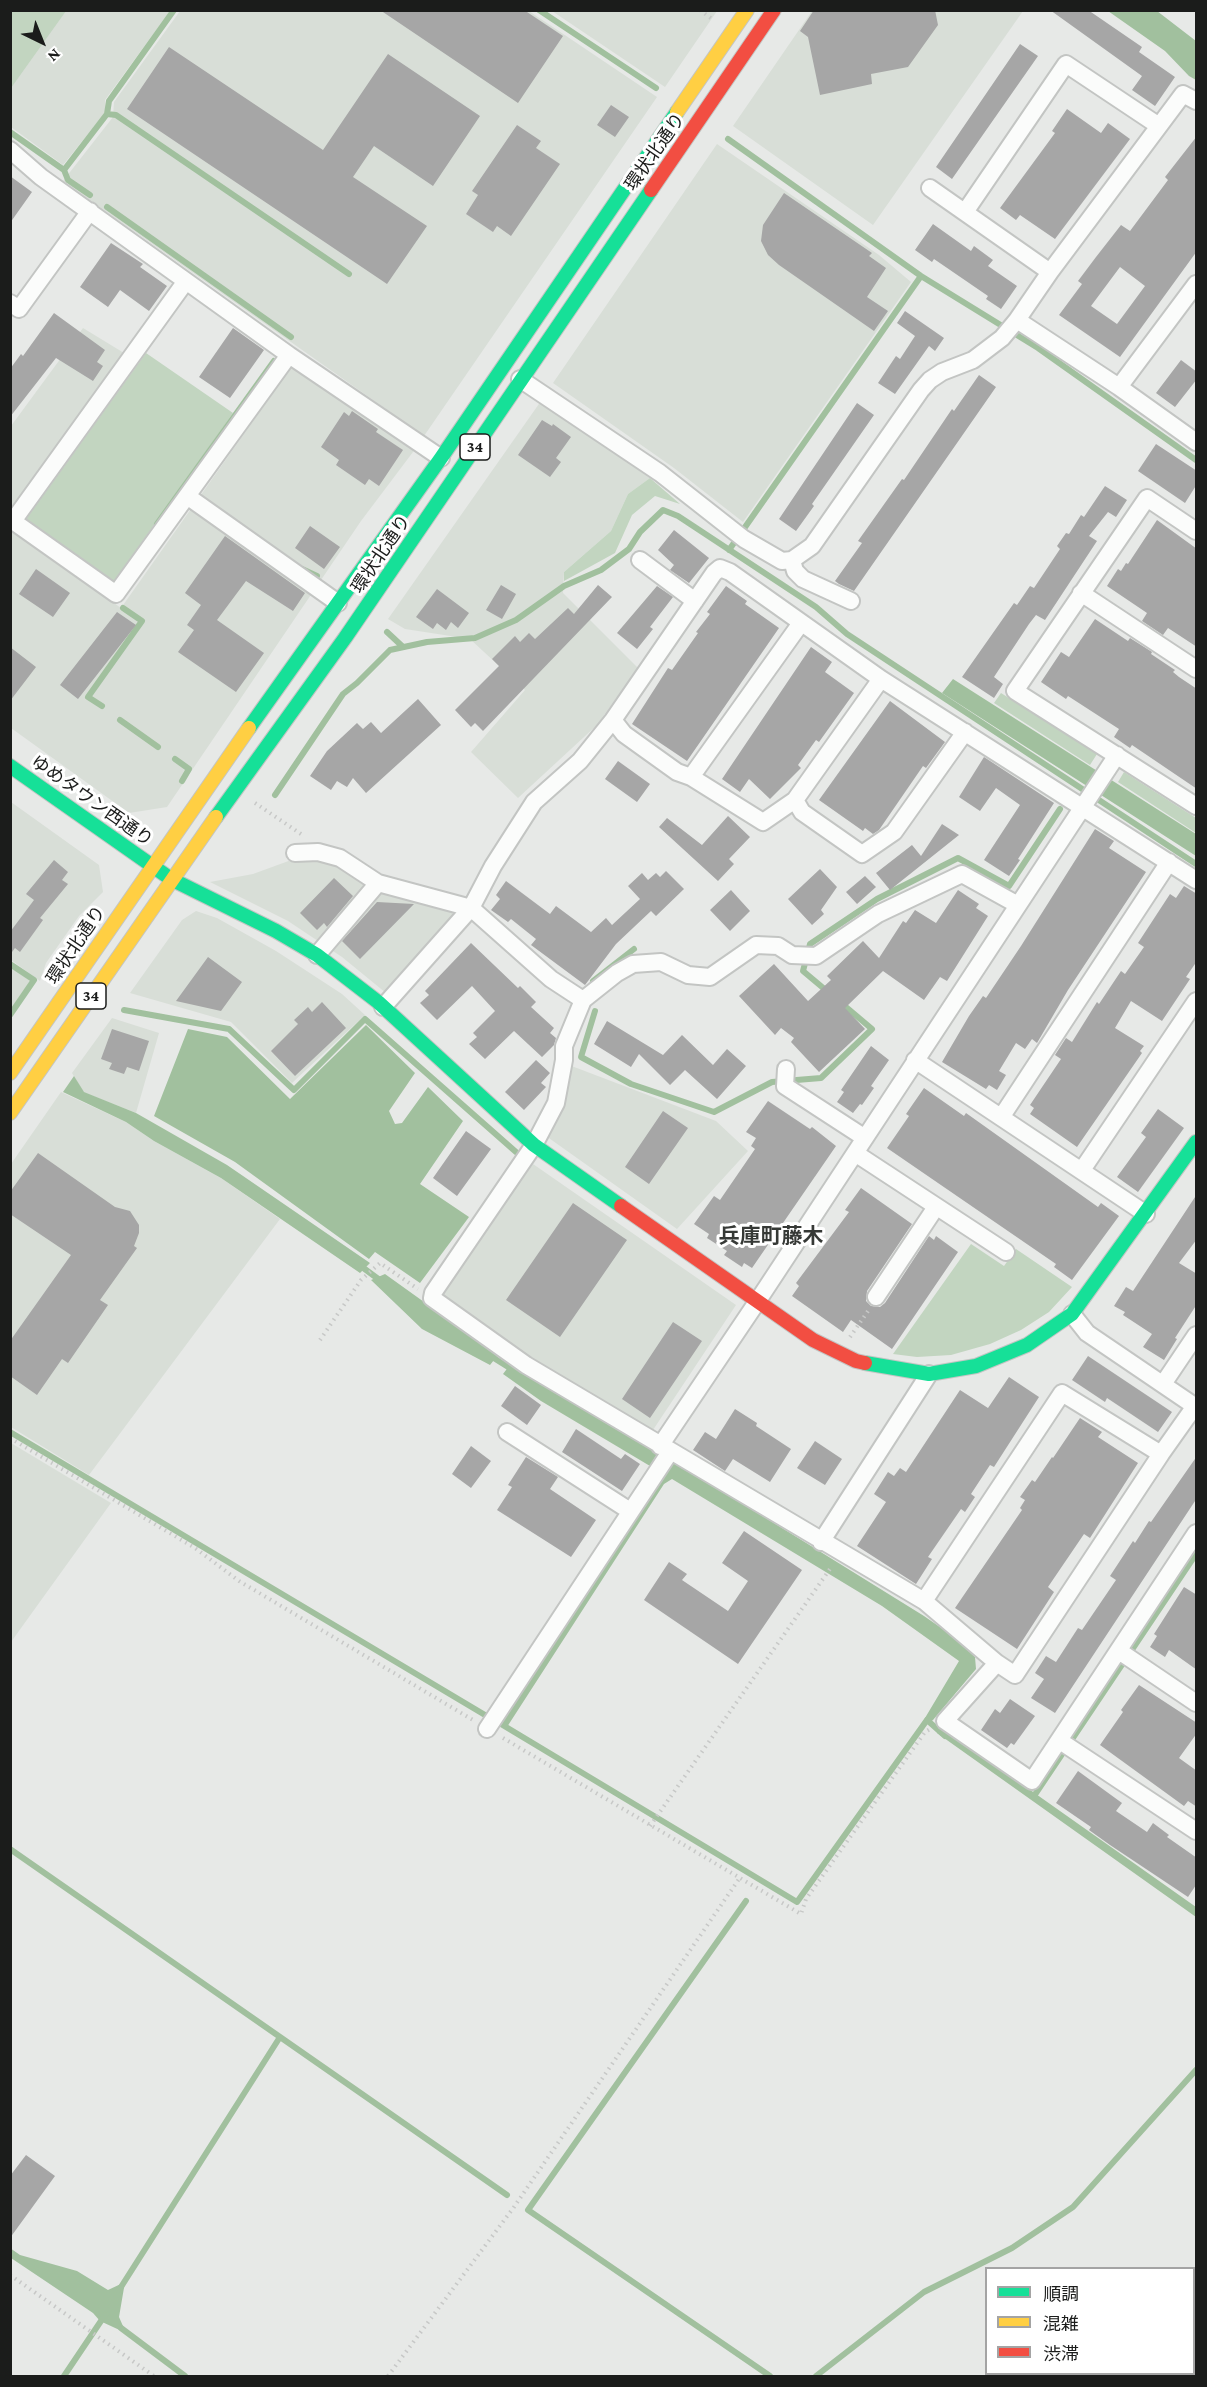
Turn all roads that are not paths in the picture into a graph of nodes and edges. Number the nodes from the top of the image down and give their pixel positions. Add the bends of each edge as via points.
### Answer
1 (747, 10) edge
2 (774, 10) edge
3 (1197, 100) edge
4 (1159, 126) junction
5 (10, 150) edge
6 (930, 188) dead end
7 (90, 211) junction
8 (964, 212) junction
9 (1050, 272) junction
10 (186, 281) junction
11 (1197, 284) edge
12 (13, 311) edge
13 (1017, 320) junction
14 (290, 355) junction
15 (520, 379) junction
16 (1119, 387) junction
17 (1197, 442) edge
18 (441, 458) junction
19 (187, 496) junction
20 (12, 520) edge
21 (1197, 531) edge
22 (640, 560) dead end
23 (792, 560) junction
24 (1081, 593) junction
25 (695, 601) junction
26 (851, 601) dead end
27 (338, 603) junction
28 (801, 623) junction
29 (1197, 669) edge
30 (881, 679) junction
31 (613, 720) junction
32 (965, 732) junction
33 (1117, 755) junction
34 (10, 766) edge
35 (691, 777) junction
36 (795, 800) junction
37 (1083, 806) junction
38 (1197, 806) edge
39 (295, 853) dead end
40 (1169, 862) junction
41 (152, 866) junction
42 (171, 879) junction
43 (1197, 880) edge
44 (378, 883) junction
45 (1018, 905) junction
46 (471, 908) junction
47 (317, 955) junction
48 (583, 1000) junction
49 (1197, 1001) edge
50 (383, 1007) junction
51 (915, 1060) junction
52 (10, 1073) edge
53 (785, 1077) dead end
54 (10, 1113) edge
55 (1002, 1116) junction
56 (865, 1138) junction
57 (1197, 1142) edge
58 (534, 1144) junction
59 (855, 1153) junction
60 (1082, 1170) junction
61 (936, 1207) junction
62 (1146, 1214) junction
63 (1006, 1252) dead end
64 (876, 1298) road end
65 (757, 1302) junction
66 (1072, 1314) junction
67 (1197, 1335) edge
68 (929, 1374) junction
69 (1163, 1384) junction
70 (1196, 1406) edge
71 (507, 1432) dead end
72 (665, 1449) junction
73 (1161, 1454) junction
74 (630, 1511) junction
75 (1197, 1533) edge
76 (821, 1542) junction
77 (1192, 1552) edge
78 (924, 1601) junction
79 (1125, 1655) junction
80 (997, 1663) junction
81 (1197, 1703) edge
82 (487, 1729) road end
83 (1066, 1745) junction
84 (1197, 1831) edge

1 - 18 main road, 環状北通り / 34
2 - 15 main road, 環状北通り / 34
3 - 4 street via 1183,94
4 - 8 street via 1066,64
4 - 9 street
5 - 7 street
6 - 8 street
7 - 10 street
7 - 12 street
8 - 9 street
9 - 13 street
10 - 14 street
10 - 20 street
11 - 16 street
13 - 16 street
13 - 23 street via 1002,338 973,360 930,380 812,546
14 - 18 street
14 - 19 street
15 - 23 street via 660,472 740,535 782,561
15 - 42 main road, 環状北通り / 34 via 345,638
16 - 17 street
18 - 27 main road, 環状北通り / 34
19 - 20 street via 116,594
19 - 27 street
21 - 24 street via 1147,498
22 - 25 street
23 - 26 street via 803,579
24 - 29 street
24 - 33 street via 1015,692
25 - 28 street via 720,568
25 - 31 street
27 - 41 main road, 環状北通り / 34
28 - 30 street
28 - 35 street
30 - 32 street
30 - 36 street
31 - 35 street via 624,734 677,772
31 - 46 street via 580,761 534,802
32 - 36 street via 894,832 862,854 802,812
32 - 37 street
33 - 37 street
33 - 38 street
34 - 41 main road, ゆめタウン西通り
35 - 36 street via 763,822
37 - 40 street
37 - 45 street
39 - 44 street via 318,852 340,858
40 - 43 street
40 - 55 street
41 - 42 main road, ゆめタウン西通り
41 - 52 main road, 環状北通り / 34
42 - 47 main road, ゆめタウン西通り
42 - 54 main road, 環状北通り / 34
44 - 46 street
44 - 47 street
45 - 48 street via 962,874 878,914 816,956 756,945 710,977 688,975 661,962 633,964
45 - 51 street
46 - 48 street via 551,979
46 - 50 street
47 - 50 main road, ゆめタウン西通り
48 - 58 street via 564,1046 556,1103
49 - 60 street
50 - 58 main road, ゆめタウン西通り
51 - 55 street
51 - 56 street
53 - 56 street
55 - 60 street
56 - 59 street
57 - 62 main road, ゆめタウン西通り
58 - 65 main road, ゆめタウン西通り
58 - 72 street via 432,1298 526,1365
59 - 61 street
59 - 65 street
60 - 62 street
61 - 63 street
61 - 64 street
62 - 66 main road, ゆめタウン西通り
65 - 68 main road, ゆめタウン西通り via 813,1340 856,1361
65 - 72 street
66 - 68 main road, ゆめタウン西通り via 1028,1345 976,1366
66 - 69 street via 1087,1333
67 - 69 street
68 - 76 street
69 - 70 street
70 - 73 street
71 - 74 street
72 - 74 street
72 - 76 street
73 - 78 street via 1062,1393
73 - 80 street via 1015,1675
74 - 82 street
75 - 77 street
76 - 78 street
77 - 79 street
78 - 80 street
79 - 81 street
79 - 83 street
80 - 83 street via 945,1721 1032,1781
83 - 84 street

